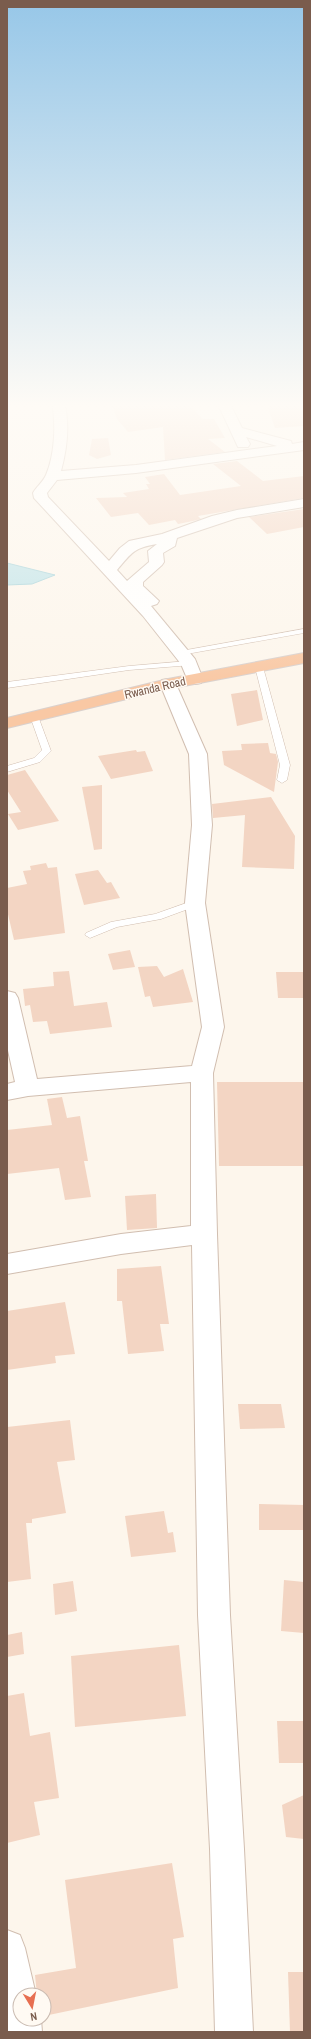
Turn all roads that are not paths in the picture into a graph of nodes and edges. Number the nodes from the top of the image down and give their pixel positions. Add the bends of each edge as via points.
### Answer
1 (42, 497) edge
2 (304, 503) edge
3 (170, 536) junction
4 (109, 570) junction
5 (152, 616) junction
6 (304, 631) edge
7 (304, 658) edge
8 (188, 665) junction
9 (259, 667) junction
10 (168, 684) junction
11 (7, 685) edge
12 (34, 716) junction
13 (7, 723) edge
14 (7, 769) edge
15 (282, 780) dead end
16 (195, 903) junction
17 (90, 935) dead end
18 (7, 998) edge
19 (202, 1073) junction
20 (17, 1090) edge
21 (204, 1234) junction
22 (7, 1264) edge
23 (7, 1948) edge
24 (15, 1987) edge
25 (234, 2032) edge

1 - 4 street
2 - 3 street via 216,519
3 - 4 street via 134,544
3 - 5 street via 170,543 155,551 157,562 154,566 144,571 135,581 136,587 149,598 157,611
4 - 5 street
5 - 8 street
6 - 8 lane
7 - 9 highway, Rwanda Road
8 - 9 highway, Rwanda Road
8 - 10 highway, Rwanda Road
8 - 11 lane via 129,668
9 - 15 lane via 285,765
10 - 12 highway, Rwanda Road
10 - 16 street via 198,754 202,825
12 - 13 highway, Rwanda Road
12 - 14 lane via 47,751 37,760
16 - 17 lane via 157,917 115,924
16 - 19 street via 213,1027
18 - 20 street
19 - 20 street
19 - 21 street
21 - 22 street via 121,1244
21 - 25 street via 214,1615
23 - 24 street

